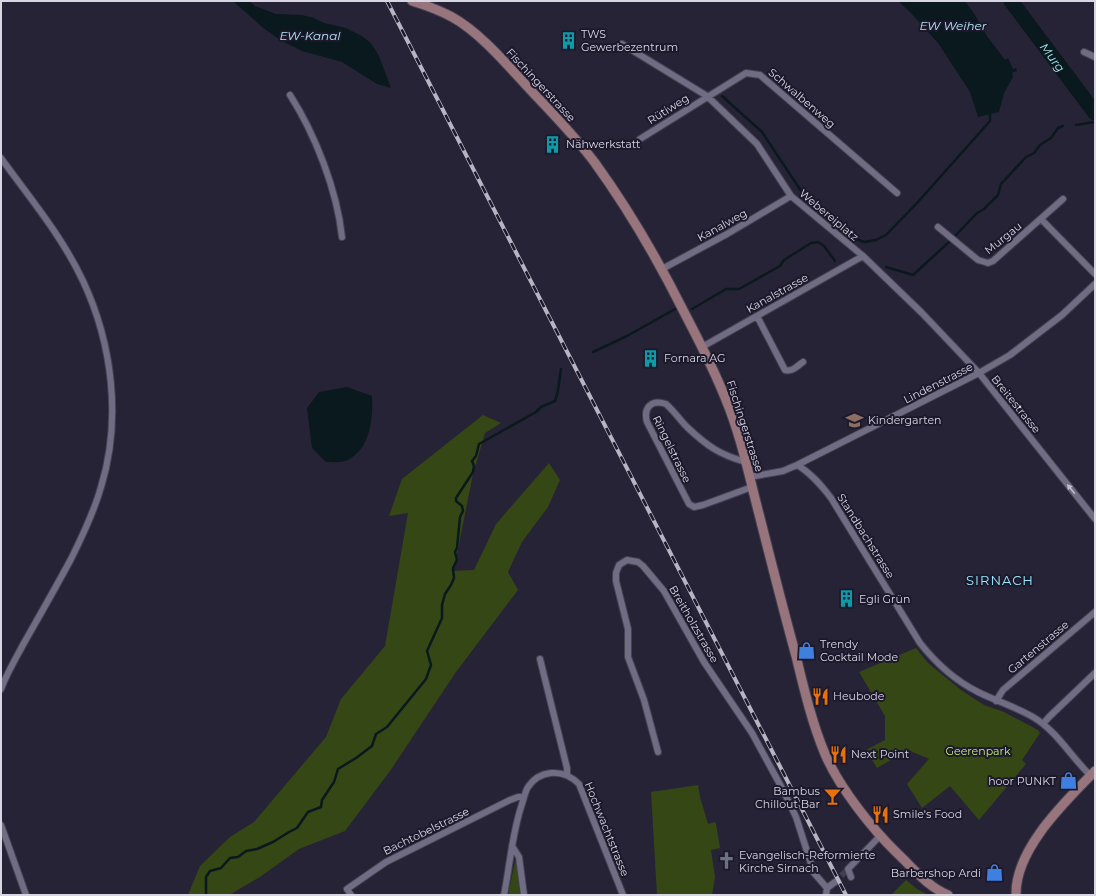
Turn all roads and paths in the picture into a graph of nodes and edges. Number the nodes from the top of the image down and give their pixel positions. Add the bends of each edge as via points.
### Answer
1 (412, 1) edge
2 (622, 44) dead end
3 (1084, 52) dead end
4 (1095, 56) edge
5 (290, 94) dead end
6 (707, 96) junction
7 (640, 139) dead end
8 (1, 158) edge
9 (897, 193) dead end
10 (791, 196) junction
11 (1063, 198) dead end
12 (1041, 219) junction
13 (938, 227) dead end
14 (342, 237) dead end
15 (863, 256) junction
16 (662, 269) junction
17 (1095, 274) edge
18 (1095, 284) edge
19 (757, 316) junction
20 (702, 347) junction
21 (803, 362) dead end
22 (979, 374) junction
23 (746, 462) junction
24 (797, 466) junction
25 (749, 477) junction
26 (752, 487) junction
27 (1095, 519) edge
28 (1095, 612) edge
29 (540, 659) dead end
30 (1095, 673) edge
31 (1, 689) edge
32 (996, 700) junction
33 (1043, 724) junction
34 (658, 752) dead end
35 (567, 774) junction
36 (1093, 774) edge
37 (524, 797) junction
38 (1, 825) edge
39 (880, 836) junction
40 (512, 846) junction
41 (851, 877) tunnel mouth
42 (835, 882) tunnel mouth
43 (827, 892) edge
44 (26, 895) edge
45 (351, 895) edge
46 (504, 895) edge
47 (524, 895) edge
48 (623, 895) edge
49 (948, 895) edge
50 (1016, 895) edge

1 - 16 main road, Fischingerstrasse via 451,16 478,36 553,114 594,162 635,222
2 - 6 street
3 - 4 street
5 - 14 street via 304,119 326,171
6 - 7 street, Rütiweg
6 - 9 street, Schwalbenweg via 746,73 760,75
6 - 10 street, Webereiplatz via 757,144
8 - 31 street via 54,231 82,280 100,324 110,374 112,433 102,485 91,517
10 - 15 street, Webereiplatz
10 - 16 street, Kanalweg via 728,234
11 - 12 street, Murgau
12 - 13 street, Murgau via 988,263 978,260
12 - 17 street
15 - 19 street, Kanalstrasse
15 - 22 street, Breitestrasse via 922,313
16 - 20 main road, Fischingerstrasse
18 - 22 street, Lindenstrasse via 1062,316 1010,356
19 - 20 street, Kanalstrasse
19 - 21 street via 785,370 793,370
20 - 23 main road, Fischingerstrasse via 726,399
22 - 24 street, Lindenstrasse
27 -> 22 street, Breitestrasse
23 - 25 main road, Fischingerstrasse
23 - 26 street, Ringelstrasse via 727,457 710,447 666,404 652,404 644,414 689,504 694,507 703,505
24 - 25 street, Lindenstrasse
24 - 32 street, Standbachstrasse via 816,480 831,498 930,656 958,679
25 - 26 main road, Fischingerstrasse
26 - 39 main road, Fischingerstrasse via 804,687 825,754 848,793
28 - 32 street, Gartenstrasse via 1003,690
29 - 35 street
30 - 33 street
32 - 33 street, Standbachstrasse
33 - 36 street, Standbachstrasse
34 - 43 street, Breitholzstrasse via 644,700 628,657 628,629 616,581 619,565 627,560 643,566 664,591 704,662 756,740 784,790 796,817 814,873
35 - 37 street via 556,772 537,777
35 - 48 street, Hochwachtstrasse via 582,790
36 - 50 main road via 1057,811 1038,836 1022,868
37 - 40 street
37 - 45 street, Bachtobelstrasse via 510,800 386,862 347,888
38 - 44 street
39 - 41 street via 848,869
39 - 49 main road, Fischingerstrasse via 928,884
40 - 46 street
40 - 47 street via 519,857
42 - 43 street

